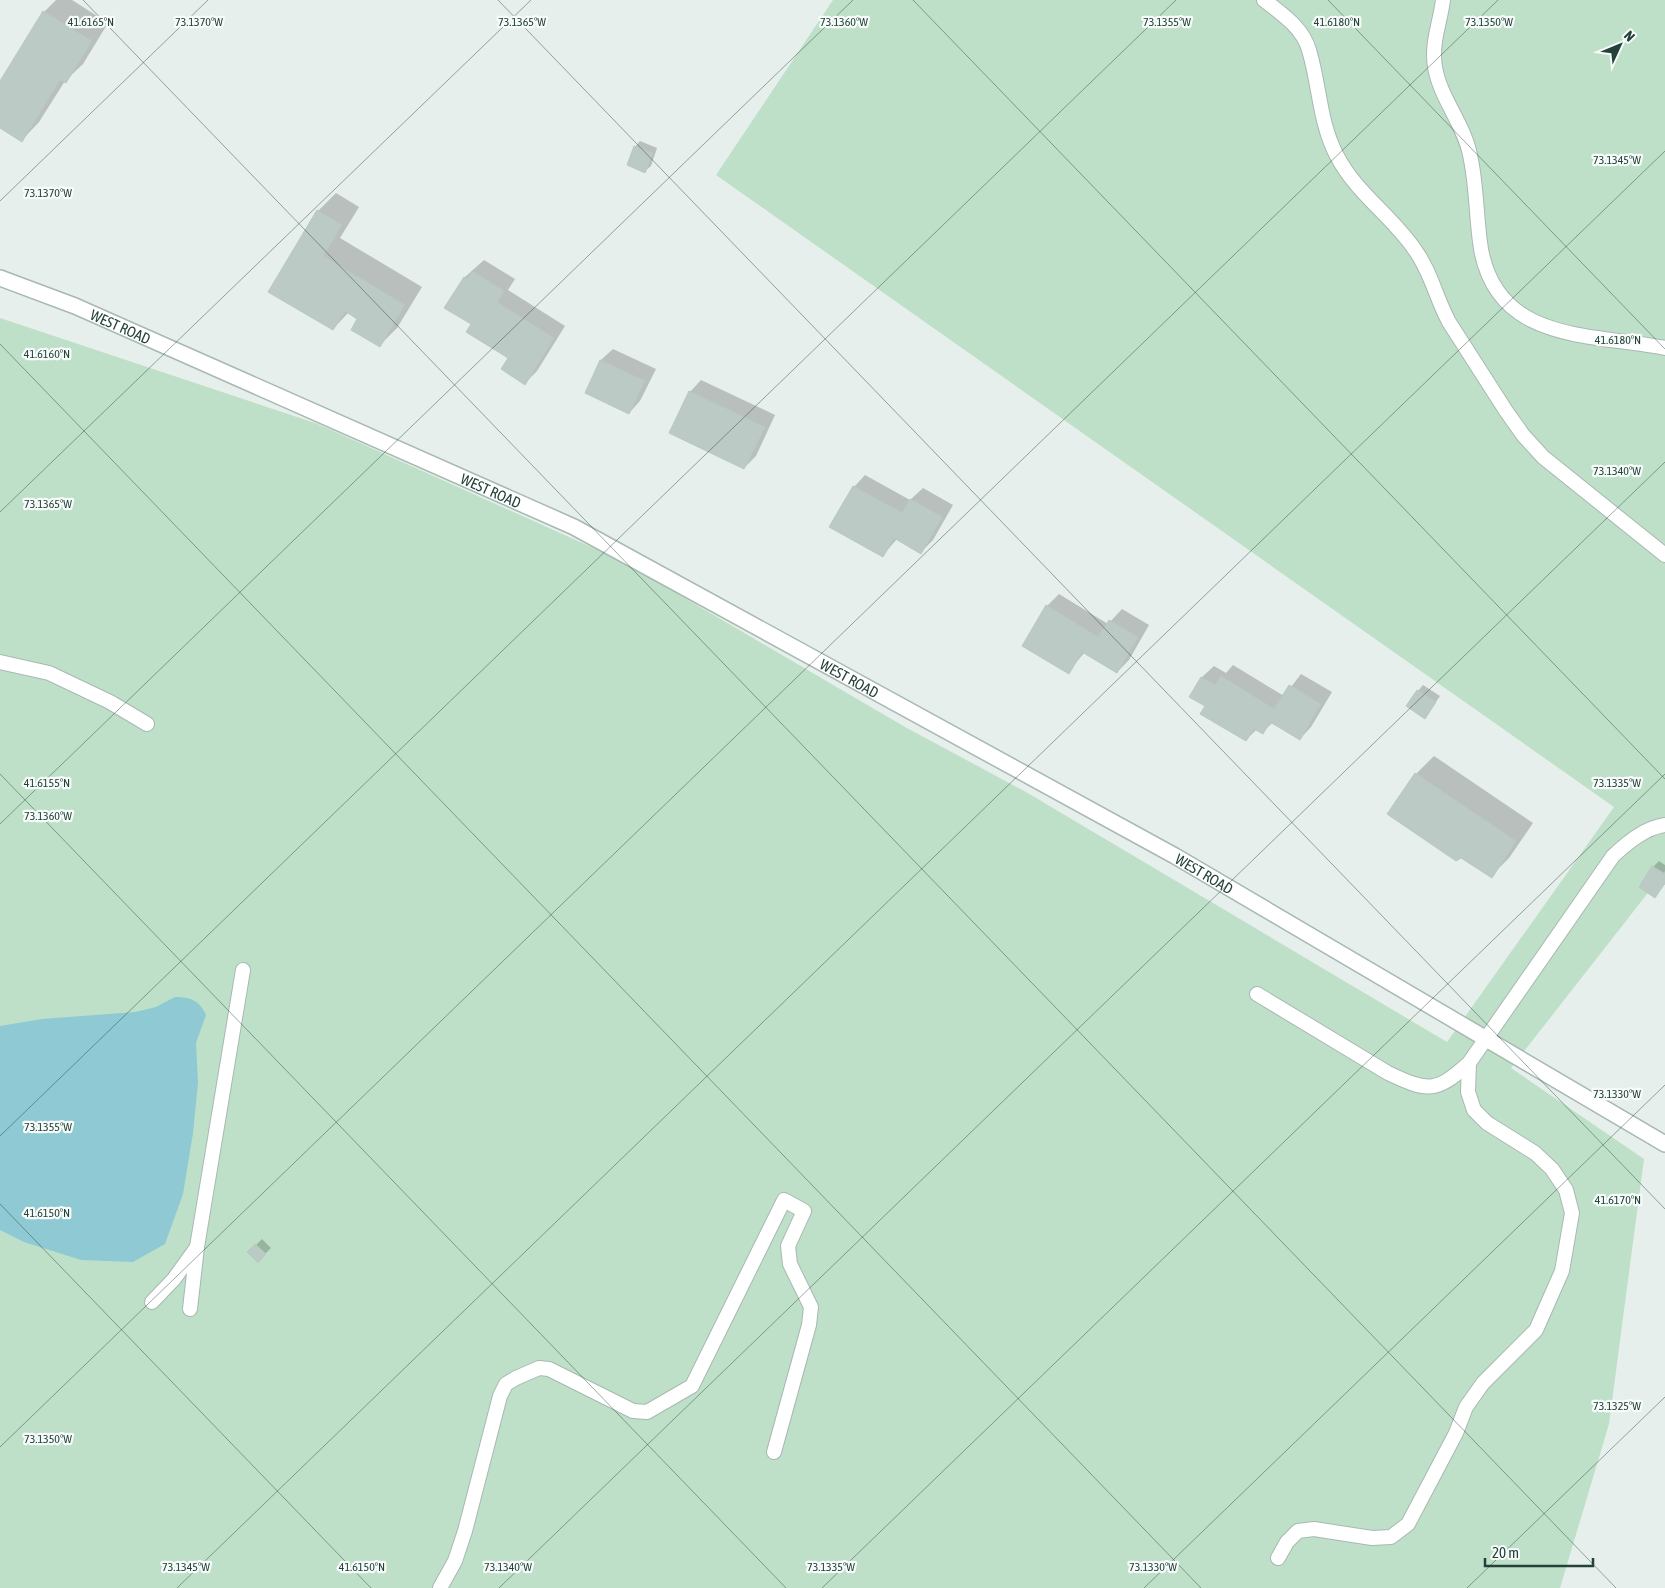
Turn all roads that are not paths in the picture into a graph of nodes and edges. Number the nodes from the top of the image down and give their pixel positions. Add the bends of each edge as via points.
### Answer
1 (1264, 0) edge
2 (1443, 0) edge
3 (0, 278) edge
4 (1665, 348) edge
5 (1665, 555) edge
6 (0, 662) edge
7 (147, 724) dead end
8 (1665, 825) edge
9 (243, 970) dead end
10 (1257, 994) dead end
11 (1486, 1038) junction
12 (1469, 1063) junction
13 (1665, 1144) edge
14 (197, 1247) junction
15 (152, 1302) dead end
16 (190, 1309) dead end
17 (774, 1452) dead end
18 (1278, 1558) dead end
19 (440, 1588) edge

1 - 5 lane via 1295,26 1309,49 1325,131 1338,158 1354,184 1415,249 1449,322 1523,435 1543,457
2 - 4 lane via 1434,38 1435,68 1470,153 1481,250 1500,296 1524,316 1552,330
3 - 11 street, WEST ROAD via 75,306 574,527 1175,856
6 - 7 lane via 49,673
8 - 11 lane via 1656,826 1632,840 1613,856
9 - 14 lane
10 - 12 lane via 1411,1084 1428,1088 1442,1084
11 - 12 lane
11 - 13 street, WEST ROAD
12 - 18 lane via 1468,1092 1474,1110 1488,1123 1535,1153 1552,1169 1566,1190 1572,1213 1562,1271 1536,1330 1483,1383 1466,1407 1456,1433 1408,1524 1391,1537 1372,1538 1314,1529 1298,1531
14 - 15 lane
14 - 16 lane
17 - 19 lane via 811,1307 790,1264 788,1246 804,1211 784,1200 692,1386 648,1412 633,1411 549,1369 539,1368 506,1384 483,1455 465,1531

